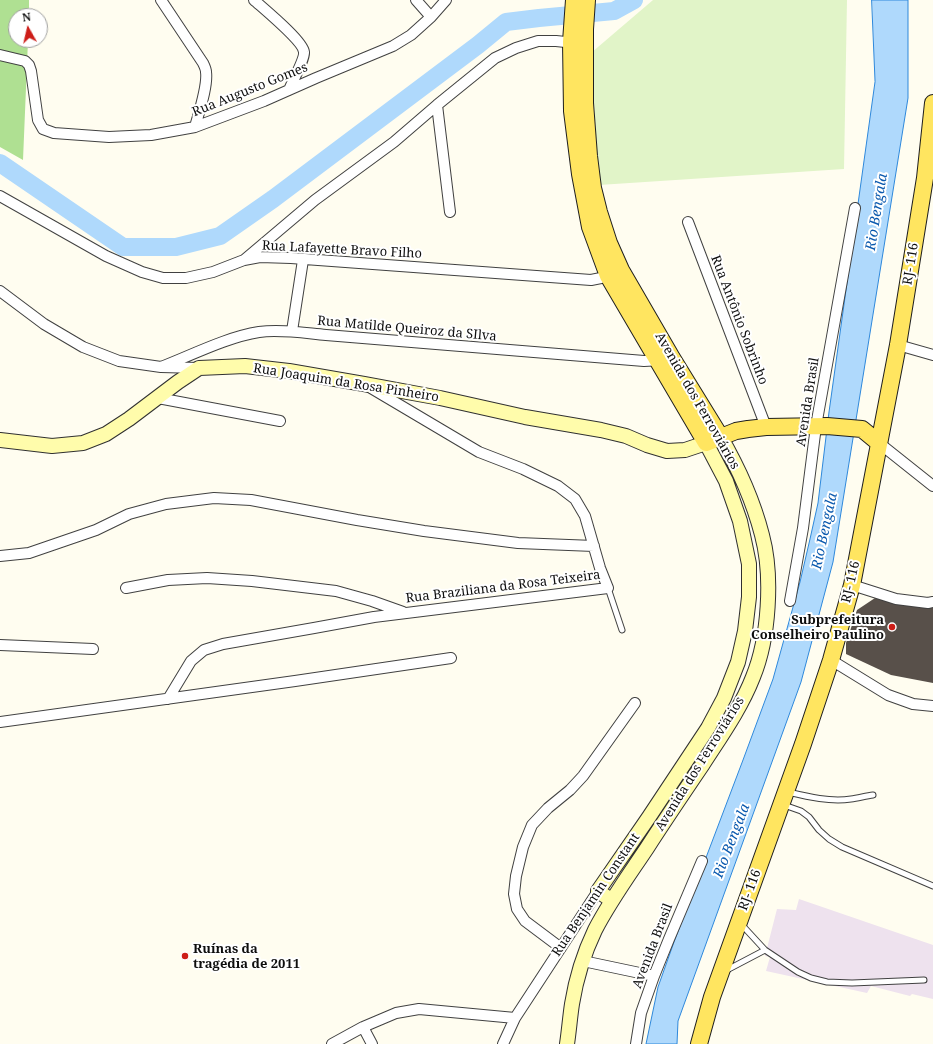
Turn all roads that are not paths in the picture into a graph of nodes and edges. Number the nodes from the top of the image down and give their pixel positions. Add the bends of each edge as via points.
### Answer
1 (161, 0) edge
2 (254, 0) edge
3 (416, 0) edge
4 (446, 0) edge
5 (580, 5) edge
6 (431, 17) junction
7 (578, 36) junction
8 (0, 54) edge
9 (289, 90) junction
10 (933, 103) edge
11 (437, 104) junction
12 (195, 127) junction
13 (929, 179) edge
14 (0, 196) edge
15 (855, 208) dead end
16 (450, 212) dead end
17 (688, 222) dead end
18 (244, 260) junction
19 (303, 260) junction
20 (614, 273) junction
21 (0, 291) edge
22 (292, 331) junction
23 (898, 345) junction
24 (933, 355) edge
25 (664, 359) junction
26 (161, 367) junction
27 (198, 368) junction
28 (364, 384) junction
29 (158, 398) junction
30 (280, 421) dead end
31 (822, 426) junction
32 (766, 427) junction
33 (713, 439) junction
34 (0, 440) edge
35 (879, 443) junction
36 (933, 486) edge
37 (594, 546) junction
38 (0, 556) edge
39 (852, 585) junction
40 (126, 588) dead end
41 (608, 588) junction
42 (790, 601) dead end
43 (933, 602) edge
44 (406, 613) junction
45 (622, 630) dead end
46 (0, 645) edge
47 (93, 649) dead end
48 (451, 658) dead end
49 (831, 660) junction
50 (168, 698) junction
51 (635, 703) dead end
52 (933, 706) edge
53 (0, 722) edge
54 (873, 795) dead end
55 (783, 798) junction
56 (702, 861) dead end
57 (933, 886) edge
58 (598, 891) junction
59 (611, 900) junction
60 (739, 922) junction
61 (561, 948) junction
62 (765, 950) junction
63 (582, 961) junction
64 (720, 973) junction
65 (654, 976) junction
66 (924, 980) dead end
67 (515, 1018) junction
68 (363, 1027) junction
69 (332, 1044) edge
70 (372, 1044) edge
71 (503, 1044) edge
72 (567, 1044) edge
73 (636, 1044) edge
74 (699, 1044) edge

1 - 12 street via 203,63 206,72
2 - 9 street via 294,37 304,52
3 - 6 street
4 - 6 street, Rua Augusto Gomes
5 - 7 main road, Avenida dos Ferroviários
6 - 9 street, Rua Augusto Gomes via 411,35 393,46
7 - 11 street via 538,41 495,58
7 - 20 main road, Avenida dos Ferroviários via 572,111 580,174 590,227
8 - 12 street, Rua Augusto Gomes via 25,61 29,65 38,120 43,129 54,133 110,137 151,135
9 - 12 street, Rua Augusto Gomes
10 - 13 main road, RJ- 116
11 - 16 street
11 - 18 street via 394,142 315,200
13 - 23 main road, RJ- 116
14 - 18 street, Rua Lafayette Bravo Filho via 106,256 163,278 186,278 213,272
15 - 31 street, Avenida Brasil
17 - 32 street, Rua Antônio Sobrinho
18 - 19 street, Rua Lafayette Bravo Filho
19 - 20 street, Rua Lafayette Bravo Filho via 591,280
19 - 22 street
20 - 25 main road, Avenida dos Ferroviários
21 - 26 street, Rua Joaquim da Rosa Pinheiro via 44,324 83,347 119,361
22 - 25 street, Rua Matilde Queiroz da SIlva via 644,361
22 - 26 street, Rua Matilde Queiroz da SIlva via 260,332 233,338
23 - 24 street
23 - 35 main road, RJ- 116
25 - 33 main road, Avenida dos Ferroviários
26 - 27 street, Rua Joaquim da Rosa Pinheiro
27 - 28 main road, Rua Joaquim da Rosa Pinheiro via 245,366
27 - 29 main road
28 - 33 main road, Rua Joaquim da Rosa Pinheiro via 601,430 667,451 685,450
28 - 37 street, Rua Braziliana da Rosa Teixeira via 479,452 558,486 575,499 585,516
29 - 30 street
29 - 34 main road via 106,434 83,443 52,446
31 - 32 main road
31 - 35 main road via 862,429
31 - 42 street, Avenida Brasil
32 - 33 main road via 736,430
33 - 58 main road, Rua Benjamin Constant via 740,521 749,571 745,631 738,662 724,698 708,728
33 - 59 main road, Avenida dos Ferroviários via 735,462 763,536 769,590 763,644 754,676 741,702
35 - 36 street
35 - 39 main road, RJ- 116
37 - 38 street via 518,543 424,531 251,500 214,498 166,504 129,514 96,530 29,553
37 - 41 street, Rua Braziliana da Rosa Teixeira
39 - 43 street via 896,599
39 - 49 main road, RJ- 116
40 - 44 street via 168,580 207,578 252,581 336,591
41 - 44 street, Rua Braziliana da Rosa Teixeira
41 - 45 lane
44 - 50 street, Rua Braziliana da Rosa Teixeira via 374,616 223,644 204,650 191,661
46 - 47 street
48 - 50 street
49 - 52 street via 888,695 913,704
49 - 55 main road, RJ- 116
50 - 53 street
51 - 61 street via 583,776 532,825 523,847 514,894 517,909 525,921
54 - 55 lane via 832,800
55 - 57 lane via 809,817 829,839 842,847
55 - 60 main road, RJ- 116
56 - 65 street, Avenida Brasil
58 - 59 main road
58 - 61 street, Rua Benjamin Constant
59 - 63 main road, Avenida dos Ferroviários
60 - 62 lane
60 - 64 main road, RJ- 116
61 - 67 street, Rua Benjamin Constant
62 - 64 lane
62 - 66 lane via 798,972 826,982
63 - 65 street
63 - 72 main road, Avenida dos Ferroviários via 572,1004
64 - 74 main road, RJ- 116
65 - 73 street, Avenida Brasil
67 - 68 street via 419,1009 396,1012
67 - 71 street, Rua Benjamin Constant
68 - 69 street
68 - 70 street

